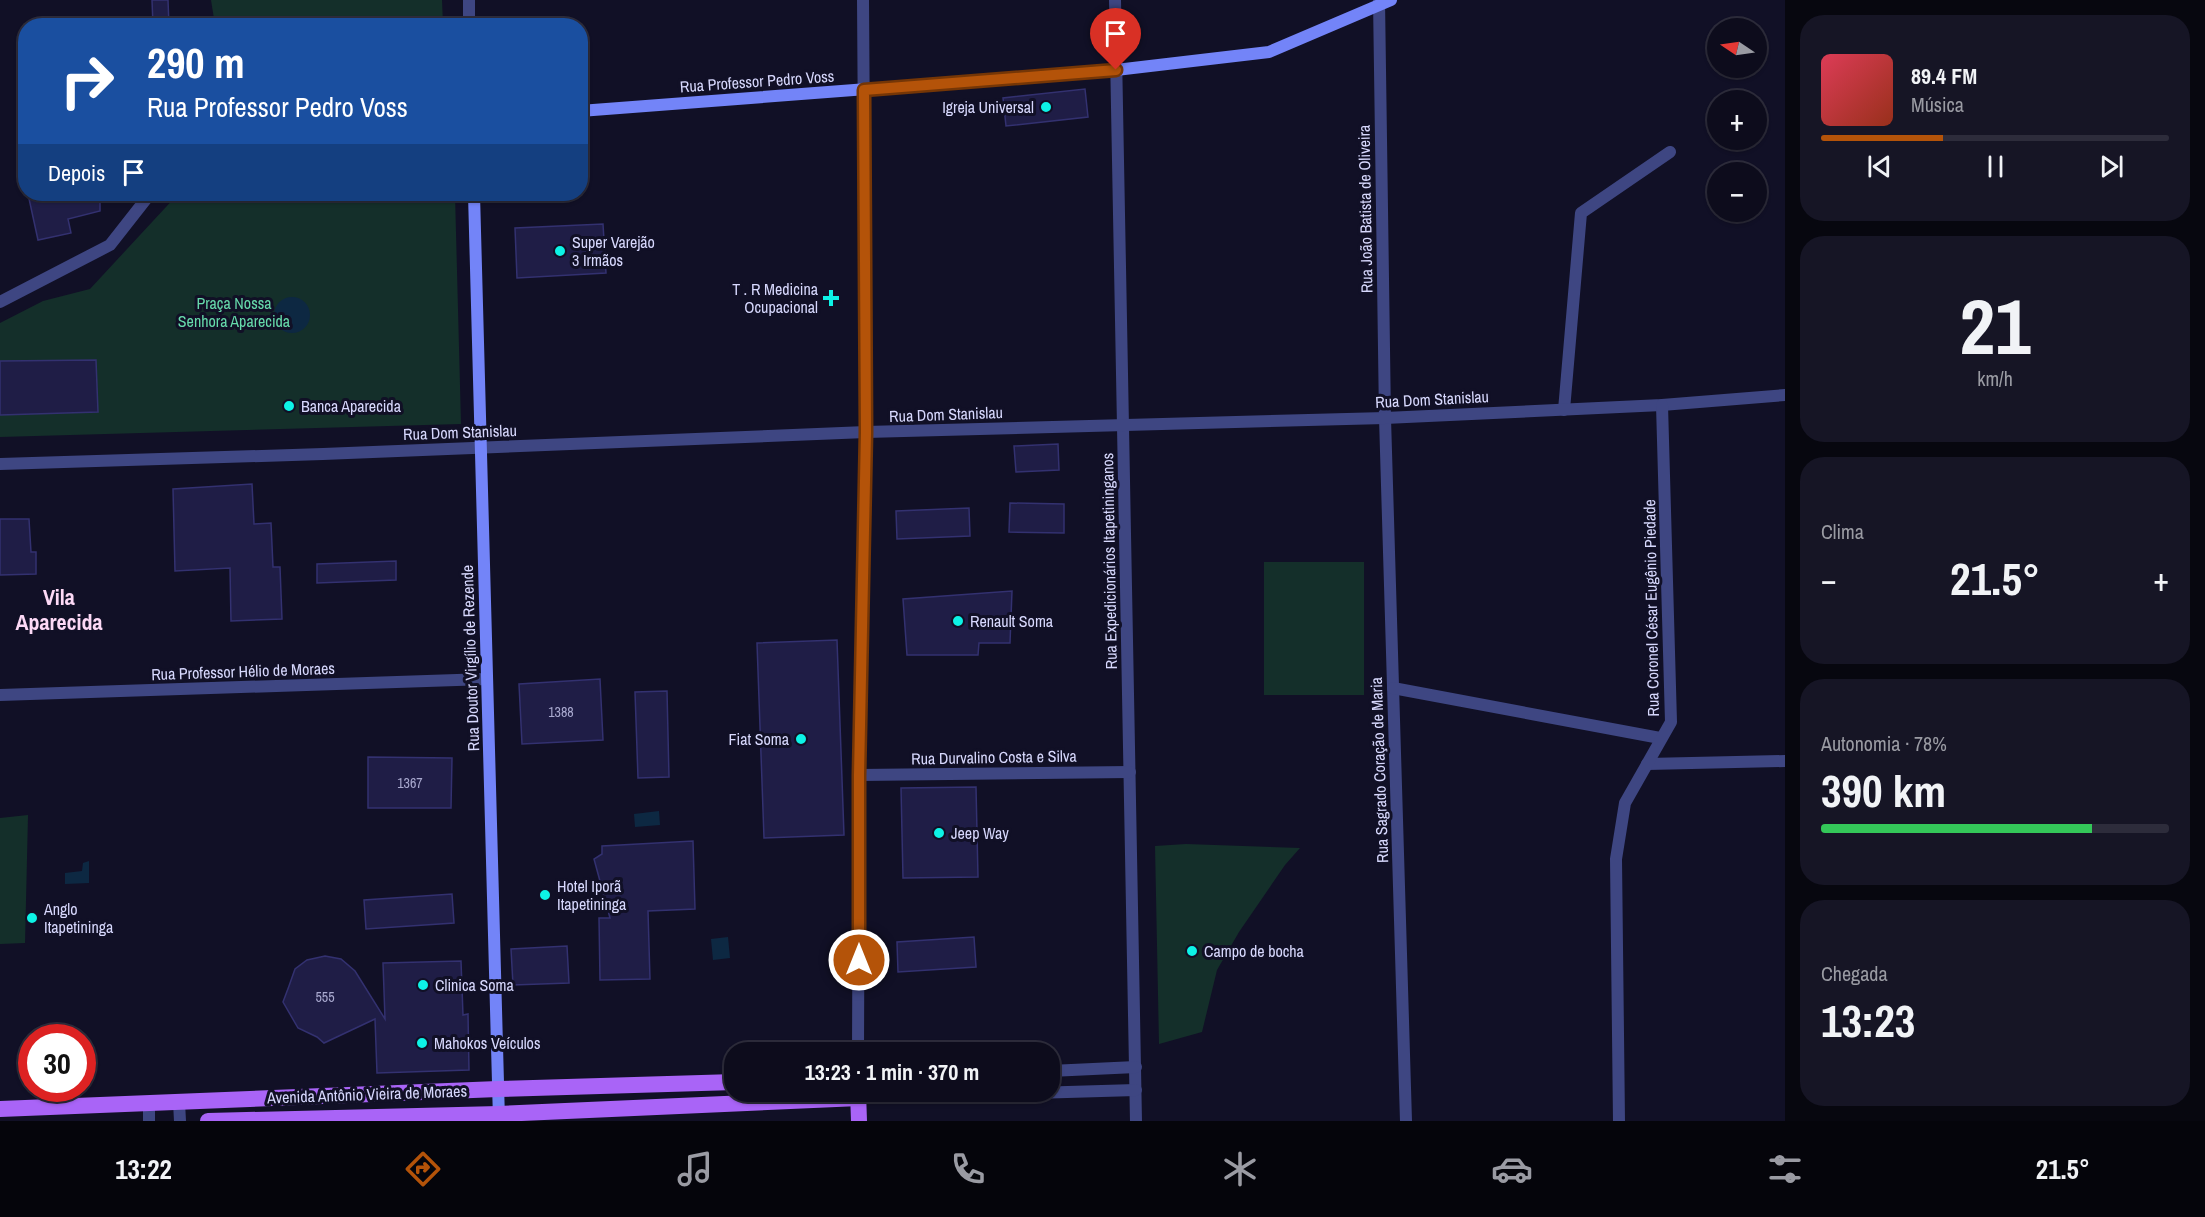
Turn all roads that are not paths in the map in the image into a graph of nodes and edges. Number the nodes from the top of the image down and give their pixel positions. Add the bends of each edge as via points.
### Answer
1 (469, 0) edge
2 (863, 0) edge
3 (1115, 0) edge
4 (1391, 0) edge
5 (1379, 3) edge
6 (469, 18) edge
7 (1116, 70) junction
8 (864, 90) junction
9 (588, 110) edge
10 (1670, 152) dead end
11 (145, 201) edge
12 (474, 201) edge
13 (0, 302) edge
14 (1785, 394) edge
15 (1662, 405) junction
16 (1564, 410) junction
17 (1385, 418) junction
18 (1123, 425) junction
19 (866, 432) junction
20 (480, 448) junction
21 (0, 464) edge
22 (487, 679) junction
23 (1393, 688) junction
24 (0, 695) edge
25 (1660, 738) junction
26 (1785, 761) edge
27 (1647, 764) junction
28 (1130, 772) junction
29 (859, 775) junction
30 (858, 1042) edge
31 (1136, 1067) junction
32 (1060, 1071) edge
33 (724, 1082) edge
34 (633, 1084) junction
35 (498, 1089) junction
36 (1136, 1090) junction
37 (1060, 1091) edge
38 (179, 1102) junction
39 (727, 1102) edge
40 (859, 1102) edge
41 (148, 1103) junction
42 (633, 1107) junction
43 (0, 1109) edge
44 (499, 1117) edge
45 (149, 1121) edge
46 (180, 1121) edge
47 (208, 1121) edge
48 (859, 1121) edge
49 (1136, 1121) edge
50 (1406, 1121) edge
51 (1619, 1121) edge

1 - 6 street
2 - 8 street
3 - 7 street, Rua Expedicionários Itapetininganos
4 - 5 main road, Rua Professor Pedro Voss
5 - 7 main road, Rua Professor Pedro Voss via 1269,52
5 - 17 street, Rua João Batista de Oliveira
7 - 8 main road, Rua Professor Pedro Voss
7 - 18 street, Rua Expedicionários Itapetininganos
8 - 9 main road, Rua Professor Pedro Voss
8 - 19 street
10 - 16 street via 1581,213
11 - 13 street via 110,245
12 - 20 main road, Rua Doutor Virgílio de Rezende
14 - 15 street, Rua Dom Stanislau
15 - 16 street, Rua Dom Stanislau
15 - 25 street, Rua Coronel César Eugênio Piedade via 1671,722
16 - 17 street, Rua Dom Stanislau
17 - 18 street, Rua Dom Stanislau
17 - 23 street, Rua Sagrado Coração de Maria
18 - 19 street, Rua Dom Stanislau
18 - 28 street, Rua Expedicionários Itapetininganos
19 - 20 street, Rua Dom Stanislau
19 - 29 street
20 - 21 street, Rua Dom Stanislau
20 - 22 main road, Rua Doutor Virgílio de Rezende
22 - 24 street, Rua Professor Hélio de Moraes
22 - 35 main road, Rua Doutor Virgílio de Rezende
23 - 25 street
23 - 50 street, Rua Sagrado Coração de Maria
25 - 27 street, Rua Coronel César Eugênio Piedade
26 - 27 street
27 - 51 street, Rua Coronel César Eugênio Piedade via 1625,803 1616,859
28 - 29 street, Rua Durvalino Costa e Silva
28 - 31 street, Rua Expedicionários Itapetininganos
29 - 30 street
31 - 32 street
31 - 36 street, Rua Expedicionários Itapetininganos
33 - 34 main road, Avenida Antônio Vieira de Moraes
34 - 35 main road, Avenida Antônio Vieira de Moraes
34 - 42 main road
35 - 38 main road, Avenida Antônio Vieira de Moraes
35 - 44 main road, Rua Doutor Virgílio de Rezende
36 - 37 street, Avenida Antônio Vieira de Moraes
36 - 49 street, Rua Expedicionários Itapetininganos
38 - 41 main road, Avenida Antônio Vieira de Moraes
38 - 46 street
39 - 42 main road, Avenida Antônio Vieira de Moraes
40 - 48 main road
41 - 43 main road, Avenida Antônio Vieira de Moraes
41 - 45 street
42 - 44 main road, Avenida Antônio Vieira de Moraes
44 - 47 main road, Avenida Antônio Vieira de Moraes

